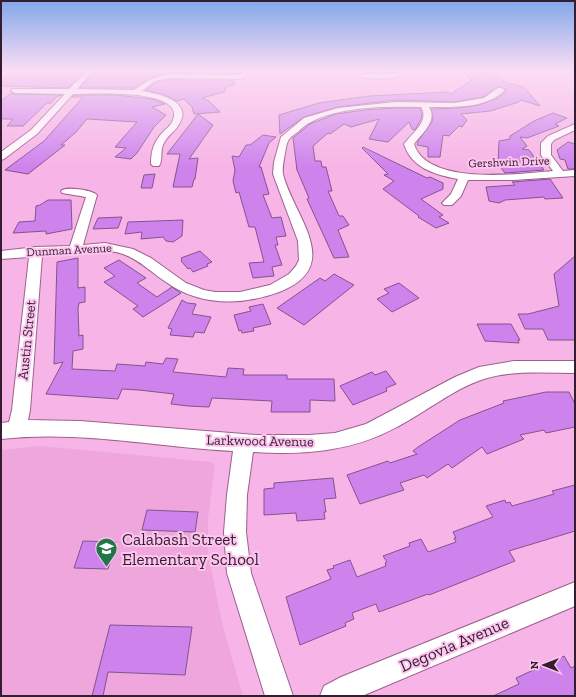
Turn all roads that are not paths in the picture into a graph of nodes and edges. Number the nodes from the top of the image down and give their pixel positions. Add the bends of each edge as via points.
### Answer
1 (61, 103) edge
2 (171, 103) edge
3 (472, 103) edge
4 (423, 104) junction
5 (575, 127) edge
6 (1, 157) edge
7 (156, 164) dead end
8 (560, 173) junction
9 (575, 173) edge
10 (464, 177) junction
11 (66, 191) dead end
12 (448, 203) dead end
13 (75, 249) junction
14 (36, 251) junction
15 (1, 255) edge
16 (575, 367) edge
17 (9, 429) edge
18 (244, 443) junction
19 (575, 594) edge
20 (279, 696) edge
21 (334, 696) edge

1 - 6 street via 34,132
2 - 7 street via 177,106 179,113 177,121 159,144 155,154
3 - 4 street, Dunman Avenue
4 - 10 street, Gershwin Drive via 428,112 428,120 409,144 412,155 428,168
4 - 13 street, Dunman Avenue via 338,110 307,120 284,138 277,173 305,243 306,260 297,274 280,286 263,293 212,296 182,287 132,252 105,247
5 - 8 street via 546,143 546,155
8 - 9 street, Gershwin Drive
8 - 10 street, Gershwin Drive
10 - 12 street via 456,196
11 - 13 street via 92,195
13 - 14 street, Dunman Avenue
14 - 15 street, Dunman Avenue
14 - 17 street, Austin Street via 20,410
16 - 18 street, Larkwood Avenue via 518,368 480,374 450,387 364,434 338,441 304,445
17 - 18 street, Larkwood Avenue via 81,428
18 - 20 street via 237,495 239,573
19 - 21 street, Degovia Avenue

